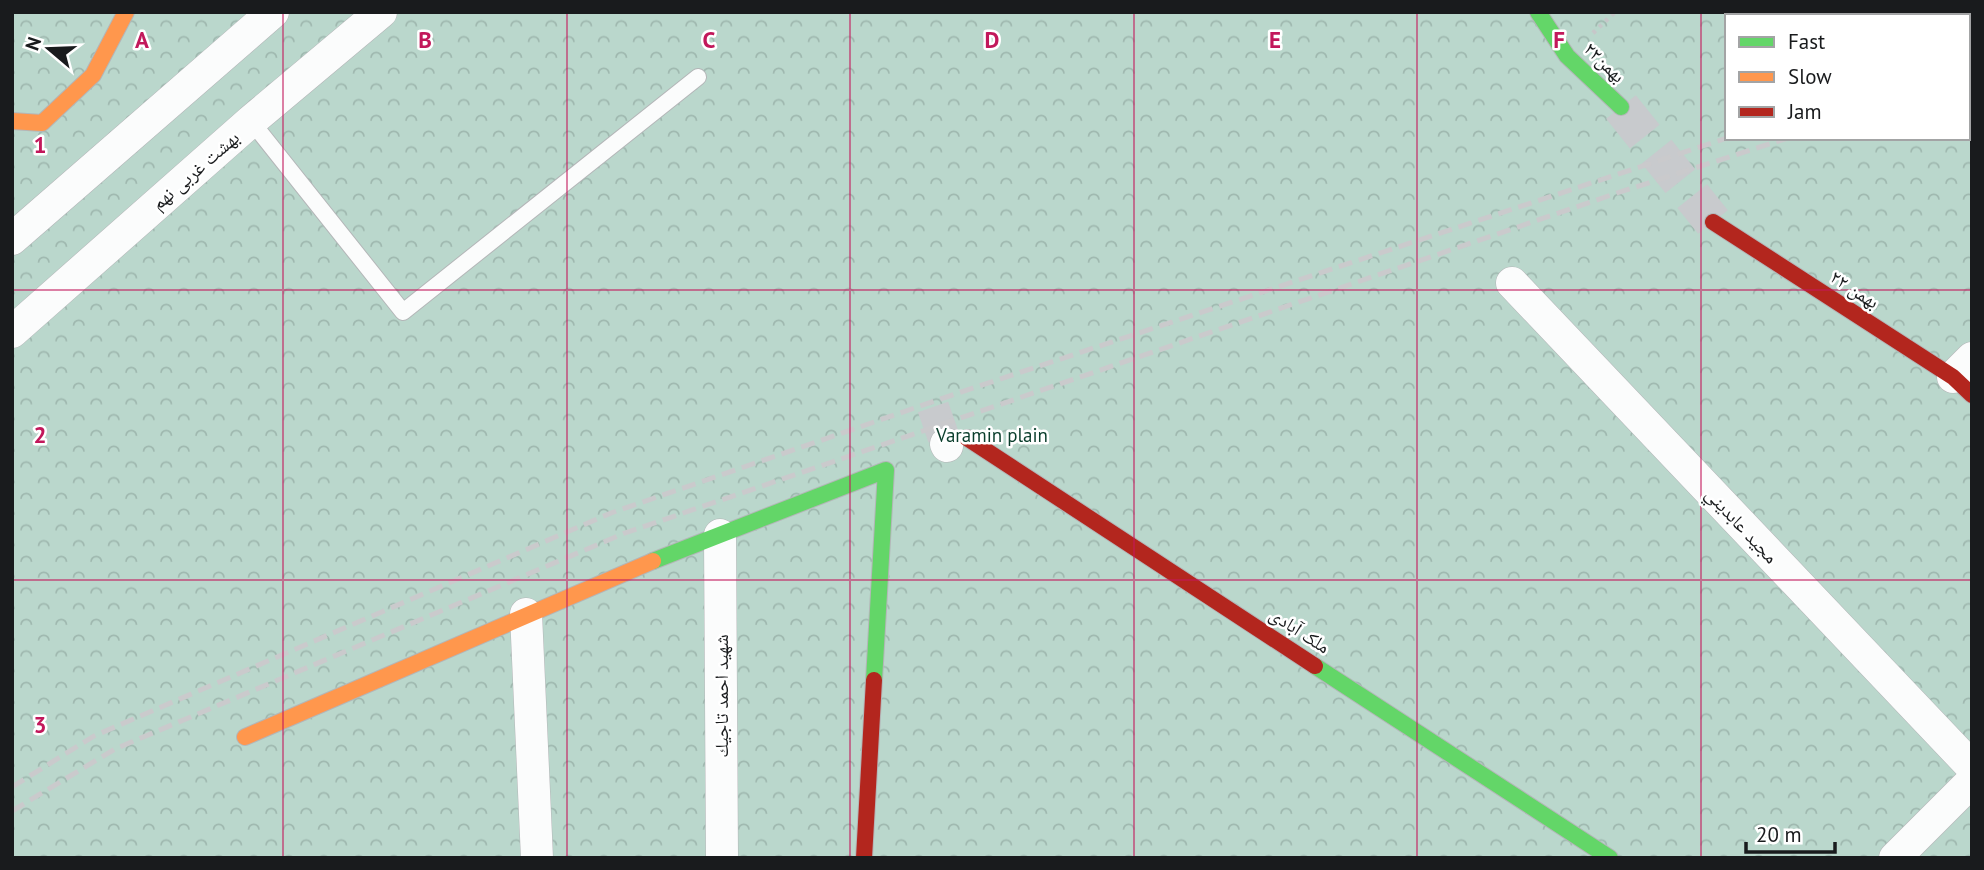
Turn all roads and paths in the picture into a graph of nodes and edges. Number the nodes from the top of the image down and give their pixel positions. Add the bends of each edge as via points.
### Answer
1 (126, 12) edge
2 (273, 12) edge
3 (381, 12) edge
4 (1538, 12) edge
5 (698, 77) dead end
6 (1621, 107) tunnel mouth
7 (12, 121) edge
8 (251, 121) junction
9 (1713, 222) tunnel mouth
10 (12, 239) edge
11 (1512, 283) dead end
12 (12, 332) edge
13 (1966, 376) edge
14 (954, 443) tunnel mouth
15 (720, 535) junction
16 (526, 614) junction
17 (245, 737) dead end
18 (1972, 767) edge
19 (1972, 782) edge
20 (537, 858) edge
21 (722, 858) edge
22 (864, 858) edge
23 (1610, 858) edge
24 (1895, 858) edge

1 - 7 street via 93,75 42,123
2 - 10 street
3 - 8 street, بهشت غربی نهم
4 - 6 street, ۲۲بهمن via 1567,56
5 - 8 lane via 403,312
8 - 12 street, بهشت غربی نهم
9 - 13 street, ۲۲ بهمن
11 - 18 street, مجيد عابديني
14 - 23 street, ملک آبادی
15 - 16 street
15 - 21 street, شهيد احمد تاجيك
15 - 22 street via 886,470
16 - 17 street
16 - 20 street
19 - 24 street

